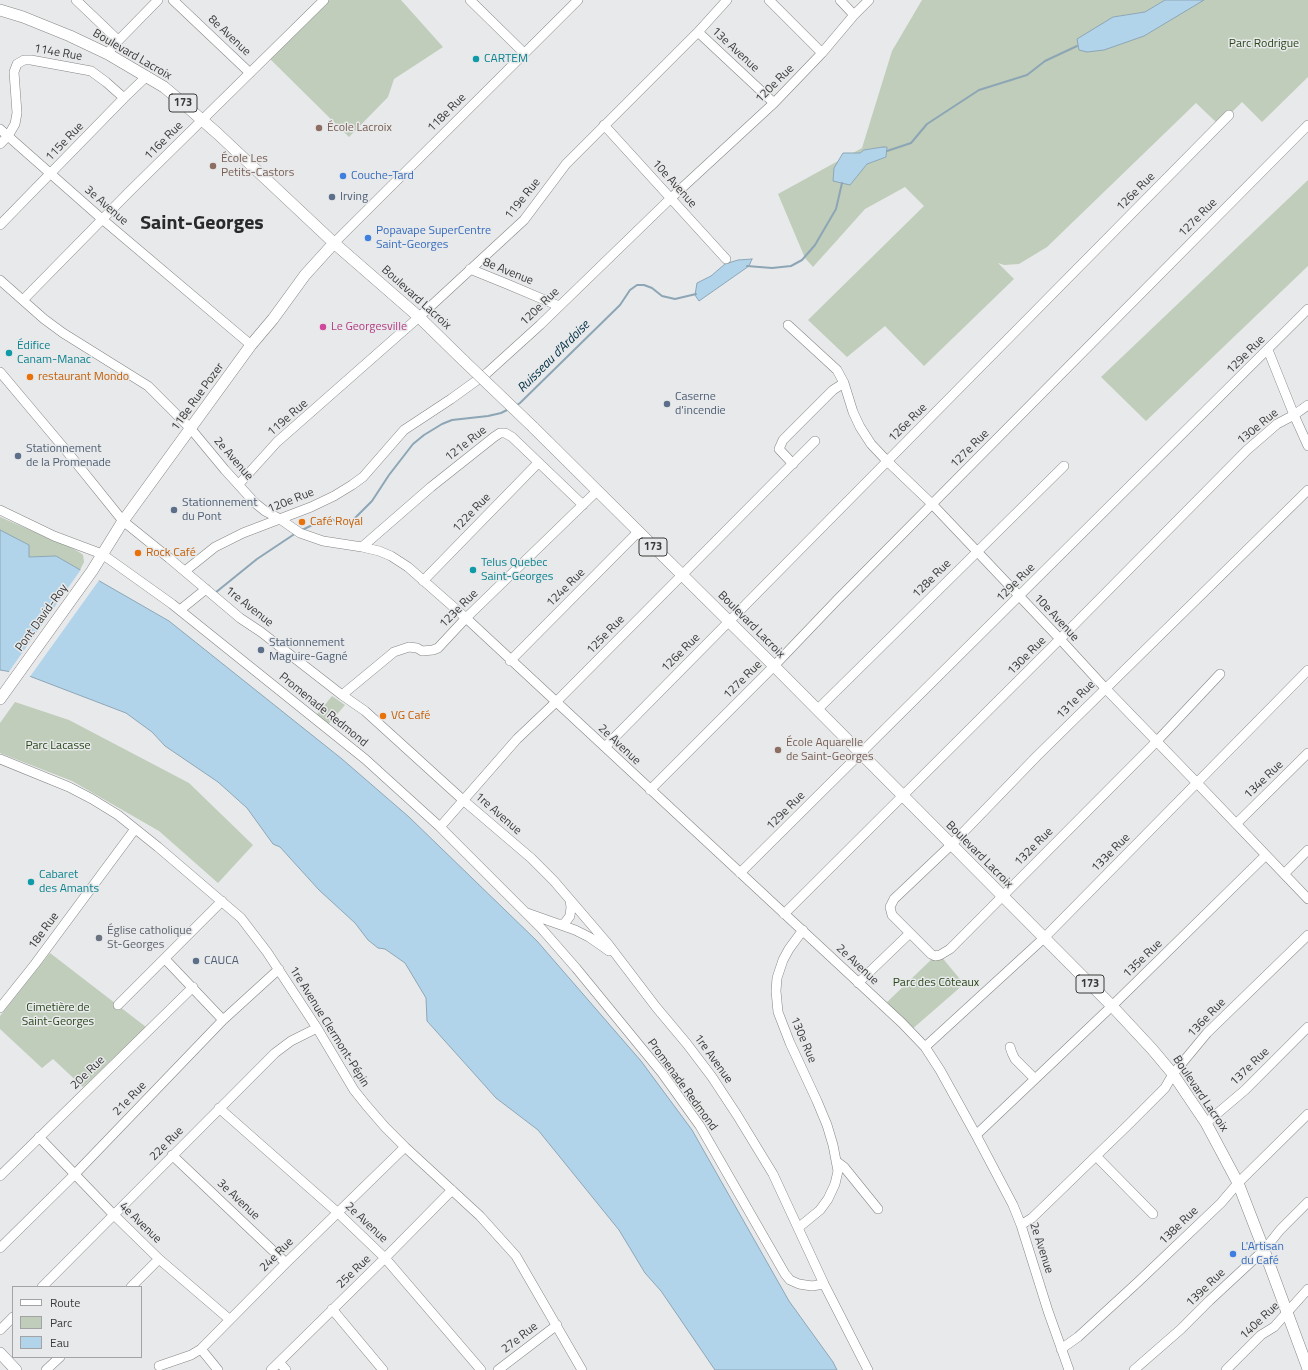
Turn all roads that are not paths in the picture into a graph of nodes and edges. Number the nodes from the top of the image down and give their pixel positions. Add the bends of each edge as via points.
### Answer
1 (76, 0) edge
2 (158, 0) edge
3 (173, 0) edge
4 (324, 0) edge
5 (470, 0) edge
6 (578, 0) edge
7 (727, 0) edge
8 (769, 0) edge
9 (840, 0) edge
10 (869, 0) edge
11 (0, 10) edge
12 (854, 15) junction
13 (698, 32) junction
14 (118, 40) junction
15 (524, 53) junction
16 (108, 54) junction
17 (822, 54) junction
18 (250, 72) junction
19 (147, 76) junction
20 (124, 98) junction
21 (774, 103) junction
22 (1229, 115) dead end
23 (201, 120) junction
24 (1308, 124) edge
25 (604, 125) junction
26 (0, 129) edge
27 (8, 136) junction
28 (0, 144) edge
29 (51, 173) junction
30 (671, 198) junction
31 (102, 219) junction
32 (0, 225) edge
33 (334, 243) junction
34 (726, 259) dead end
35 (470, 269) junction
36 (0, 280) edge
37 (23, 300) junction
38 (559, 306) junction
39 (1308, 309) edge
40 (419, 317) junction
41 (788, 325) dead end
42 (252, 345) junction
43 (1268, 350) junction
44 (1, 375) edge
45 (844, 383) junction
46 (1308, 405) edge
47 (1294, 415) junction
48 (191, 429) junction
49 (814, 441) dead end
50 (1308, 446) edge
51 (887, 461) junction
52 (538, 463) junction
53 (793, 464) junction
54 (1064, 466) dead end
55 (239, 484) junction
56 (1308, 490) edge
57 (598, 491) junction
58 (932, 504) junction
59 (583, 505) junction
60 (0, 510) edge
61 (280, 519) junction
62 (123, 521) junction
63 (638, 532) junction
64 (362, 547) junction
65 (977, 552) junction
66 (102, 554) junction
67 (92, 571) joint
68 (185, 571) junction
69 (682, 574) junction
70 (423, 581) junction
71 (206, 589) junction
72 (1020, 596) junction
73 (180, 610) junction
74 (466, 618) junction
75 (729, 622) junction
76 (1060, 639) junction
77 (510, 661) junction
78 (774, 666) junction
79 (1308, 670) edge
80 (1220, 674) dead end
81 (1105, 688) junction
82 (342, 695) junction
83 (0, 699) edge
84 (556, 702) junction
85 (817, 710) junction
86 (1157, 741) junction
87 (605, 747) junction
88 (1308, 753) edge
89 (861, 754) junction
90 (0, 759) edge
91 (1197, 783) junction
92 (650, 790) junction
93 (903, 796) junction
94 (463, 800) junction
95 (1236, 824) junction
96 (440, 826) junction
97 (135, 829) junction
98 (951, 845) junction
99 (1308, 850) edge
100 (1266, 855) junction
101 (740, 873) junction
102 (1284, 874) junction
103 (1002, 896) junction
104 (1308, 899) edge
105 (222, 900) junction
106 (570, 900) junction
107 (525, 912) junction
108 (784, 914) junction
109 (556, 924) junction
110 (803, 930) junction
111 (910, 933) junction
112 (1308, 935) edge
113 (1044, 938) junction
114 (165, 959) junction
115 (620, 960) junction
116 (279, 969) junction
117 (858, 983) junction
118 (193, 987) junction
119 (118, 1005) dead end
120 (1112, 1006) junction
121 (0, 1008) edge
122 (223, 1020) junction
123 (1308, 1027) edge
124 (317, 1028) junction
125 (925, 1047) junction
126 (1010, 1047) dead end
127 (1173, 1074) junction
128 (1036, 1079) junction
129 (219, 1108) junction
130 (1308, 1114) edge
131 (1206, 1123) junction
132 (976, 1135) junction
133 (39, 1137) junction
134 (405, 1147) junction
135 (172, 1155) junction
136 (1096, 1156) junction
137 (836, 1161) junction
138 (74, 1174) junction
139 (0, 1176) edge
140 (1238, 1183) junction
141 (452, 1190) junction
142 (1308, 1202) edge
143 (878, 1209) dead end
144 (337, 1212) junction
145 (113, 1214) junction
146 (1153, 1214) dead end
147 (1021, 1225) junction
148 (798, 1228) junction
149 (0, 1248) edge
150 (1264, 1250) junction
151 (385, 1258) junction
152 (159, 1259) junction
153 (286, 1263) junction
154 (824, 1284) junction
155 (43, 1286) edge
156 (132, 1286) edge
157 (1308, 1289) edge
158 (332, 1309) junction
159 (1287, 1313) junction
160 (12, 1318) edge
161 (229, 1319) junction
162 (557, 1325) junction
163 (0, 1330) edge
164 (201, 1349) junction
165 (1061, 1349) junction
166 (0, 1353) edge
167 (59, 1358) edge
168 (279, 1362) junction
169 (159, 1366) dead end
170 (1308, 1369) edge
171 (16, 1370) edge
172 (46, 1370) edge
173 (218, 1370) edge
174 (271, 1370) edge
175 (286, 1370) edge
176 (383, 1370) edge
177 (481, 1370) edge
178 (498, 1370) edge
179 (582, 1370) edge
180 (868, 1370) edge
181 (1069, 1370) edge
182 (1134, 1370) edge
183 (1226, 1370) edge

1 - 14 street
2 - 14 street
3 - 18 street, 8e Avenue
4 - 18 street, 116e Rue
5 - 15 street
6 - 15 street, 118e Rue
7 - 13 street, 119e Rue
8 - 17 street
9 - 12 street
10 - 12 street, 120e Rue
11 - 16 main road, Boulevard Lacroix / 173 via 58,30
12 - 17 street, 120e Rue
13 - 21 street, 13e Avenue
13 - 25 street, 119e Rue
14 - 16 street
15 - 33 street, 118e Rue
16 - 19 main road, Boulevard Lacroix / 173
17 - 21 street, 120e Rue
18 - 23 street, 116e Rue
19 - 20 street, 115e Rue
19 - 23 main road, Boulevard Lacroix / 173
20 - 27 street, 114e Rue via 91,71 24,60 17,64 14,72 17,114
20 - 29 street, 115e Rue
21 - 30 street, 120e Rue
22 - 51 street, 126e Rue
23 - 31 street, 116e Rue
23 - 33 main road, Boulevard Lacroix / 173
24 - 58 street, 127e Rue
25 - 30 street, 10e Avenue
25 - 35 street, 119e Rue via 566,164 524,220
26 - 27 street, 3e Avenue
27 - 28 street, 114e Rue
27 - 29 street, 3e Avenue
29 - 31 street, 3e Avenue
29 - 32 street, 115e Rue
30 - 34 street, 10e Avenue
30 - 38 street, 120e Rue
31 - 37 street, 116e Rue
31 - 42 street, 3e Avenue
33 - 40 main road, Boulevard Lacroix / 173
33 - 42 main road, 118e Rue Pozer via 305,275
35 - 38 street, 8e Avenue
35 - 40 street, 119e Rue
36 - 37 street, 2e Avenue
37 - 48 street, 2e Avenue via 64,333 148,386
38 - 61 street, 120e Rue via 487,373 404,430 363,477 334,496
39 - 43 street, 129e Rue
40 - 55 street, 119e Rue via 277,442
40 - 57 main road, Boulevard Lacroix / 173, bridge
41 - 45 street, 10e Avenue via 837,370
42 - 48 main road, 118e Rue Pozer
43 - 47 street
43 - 72 street, 129e Rue
44 - 62 street, 1re Avenue
45 - 51 street, 10e Avenue via 860,427
45 - 53 street via 833,390 783,440 779,449
46 - 47 street, 130e Rue
47 - 50 street
47 - 76 street, 130e Rue via 1277,424 1247,450
48 - 55 street, 2e Avenue
48 - 62 main road, 118e Rue Pozer
49 - 53 street, 125e Rue
51 - 58 street, 10e Avenue
51 - 75 street, 126e Rue
52 - 59 street, 121e Rue
52 - 64 street, 121e Rue via 509,435 500,434 431,487
52 - 70 street, 122e Rue
53 - 69 street, 125e Rue
54 - 65 street, 128e Rue
55 - 61 street, 2e Avenue via 255,503
56 - 81 street, 131e Rue
57 - 59 street, 123e Rue
57 - 63 main road, Boulevard Lacroix / 173
58 - 65 street, 10e Avenue
58 - 78 street, 127e Rue
59 - 74 street, 123e Rue
60 - 66 street, Promenade Redmond via 54,536
61 - 64 street, 2e Avenue via 298,532 323,542
61 - 68 street, 120e Rue via 215,547
62 - 66 main road, 118e Rue Pozer
62 - 68 street, 1re Avenue
63 - 69 main road, Boulevard Lacroix / 173
63 - 77 street, 124e Rue
64 - 70 street, 2e Avenue via 391,556
65 - 72 street, 10e Avenue
65 - 85 street, 128e Rue
66 - 67 main road, 118e Rue Pozer
66 - 73 street, Promenade Redmond
67 - 83 main road, Pont David-Roy
68 - 71 street, 1re Avenue
69 - 75 main road, Boulevard Lacroix / 173
69 - 84 street, 125e Rue
70 - 74 street, 2e Avenue
71 - 73 street
71 - 82 street, 1re Avenue
72 - 76 street, 10e Avenue
72 - 89 street, 129e Rue
73 - 96 street, Promenade Redmond via 365,759
74 - 77 street, 2e Avenue
74 - 82 street, 123e Rue via 438,648 422,651 409,647 394,652
75 - 78 main road, Boulevard Lacroix / 173
75 - 87 street, 126e Rue
76 - 81 street, 10e Avenue
76 - 93 street, 130e Rue
77 - 84 street, 2e Avenue
78 - 85 main road, Boulevard Lacroix / 173
78 - 92 street, 127e Rue
79 - 91 street, 133e Rue
80 - 86 street, 132e Rue
81 - 86 street, 10e Avenue
81 - 98 street, 131e Rue
82 - 94 street, 1re Avenue via 365,711
84 - 87 street, 2e Avenue
84 - 94 street, 125e Rue via 517,740
85 - 89 main road, Boulevard Lacroix / 173
86 - 91 street, 10e Avenue
86 - 103 street, 132e Rue
87 - 92 street, 2e Avenue
88 - 95 street, 134e Rue
89 - 93 main road, Boulevard Lacroix / 173
89 - 101 street, 129e Rue
90 - 97 street, 1re Avenue Clermont-Pépin via 69,787 118,815
91 - 95 street, 10e Avenue
91 - 113 street, 133e Rue
92 - 101 street, 2e Avenue
93 - 98 main road, Boulevard Lacroix / 173
93 - 108 street, 130e Rue
94 - 96 street, 125e Rue
94 - 106 street, 1re Avenue via 531,858
95 - 100 street, 10e Avenue
96 - 107 street, Promenade Redmond
97 - 105 street, 1re Avenue Clermont-Pépin
97 - 121 street, 18e Rue
98 - 103 main road, Boulevard Lacroix / 173
98 - 111 street, 131e Rue via 894,899 890,907 892,915
99 - 102 street
100 - 102 street, 10e Avenue
100 - 120 street, 135e Rue
101 - 108 street, 2e Avenue
102 - 104 street, 10e Avenue
103 - 111 street, 132e Rue via 950,949 940,955 931,954
103 - 113 main road, Boulevard Lacroix / 173
105 - 114 street
105 - 116 street, 1re Avenue Clermont-Pépin via 241,918
106 - 109 street via 570,916 564,924
106 - 115 street, 1re Avenue
107 - 109 street, Promenade Redmond
107 - 154 street, Promenade Redmond via 576,968 657,1067 700,1126 785,1274 799,1284
108 - 110 street, 2e Avenue
109 - 115 street, Promenade Redmond via 589,937
110 - 117 street, 2e Avenue
110 - 137 street, 130e Rue via 783,960 776,991 778,1012 827,1125
111 - 117 street
112 - 127 street, 136e Rue via 1207,1033
113 - 120 main road, Boulevard Lacroix / 173
113 - 125 street, 133e Rue
114 - 118 street
114 - 119 street
115 - 148 street, 1re Avenue via 712,1077 773,1174
116 - 122 street, 21e Rue
116 - 124 street, 1re Avenue Clermont-Pépin
117 - 125 street, 2e Avenue via 896,1016
118 - 122 street
118 - 133 street, 20e Rue
120 - 127 main road, Boulevard Lacroix / 173
120 - 128 street, 135e Rue
122 - 138 street, 21e Rue
123 - 131 street, 137e Rue via 1245,1090
124 - 129 street, 22e Rue via 291,1041 275,1053
124 - 134 street, 1re Avenue Clermont-Pépin via 354,1090
125 - 132 street, 2e Avenue
126 - 128 street via 1015,1059
127 - 131 main road, Boulevard Lacroix / 173
127 - 136 street, 136e Rue via 1165,1088
128 - 132 street, 135e Rue
129 - 135 street, 22e Rue
129 - 144 street, 2e Avenue
130 - 140 street, 138e Rue
131 - 140 main road, Boulevard Lacroix / 173
132 - 147 street, 2e Avenue
133 - 138 street, 4e Avenue
133 - 139 street, 20e Rue
134 - 141 street, 1re Avenue Clermont-Pépin
134 - 144 street, 24e Rue
135 - 145 street, 22e Rue
135 - 153 street, 3e Avenue
136 - 146 street
136 - 147 street, 136e Rue via 1032,1218
137 - 143 street via 844,1167
137 - 148 street, 130e Rue via 838,1171 828,1199 820,1210
138 - 145 street, 4e Avenue
138 - 149 street, 21e Rue
140 - 150 main road, Boulevard Lacroix / 173
140 - 165 street, 138e Rue via 1221,1203 1138,1282 1078,1337
141 - 151 street, 25e Rue
141 - 162 street, 1re Avenue Clermont-Pépin via 509,1247
142 - 150 street, 139e Rue
144 - 151 street, 2e Avenue
144 - 153 street, 24e Rue
145 - 152 street, 4e Avenue
145 - 155 street, 22e Rue
147 - 165 street, 2e Avenue
148 - 154 street, 1re Avenue
150 - 159 main road, Boulevard Lacroix / 173
150 - 182 street, 139e Rue
151 - 158 street, 25e Rue
151 - 177 street, 2e Avenue
152 - 156 street
152 - 161 street, 4e Avenue
153 - 161 street, 24e Rue
154 - 180 street, 1re Avenue
157 - 159 street, 140e Rue
158 - 168 street, 25e Rue
158 - 176 street
159 - 170 main road, Boulevard Lacroix / 173
159 - 183 street, 140e Rue
160 - 163 street
161 - 164 street, 24e Rue
162 - 178 street, 27e Rue
162 - 179 street, 1re Avenue Clermont-Pépin
164 - 169 street, 24e Rue via 191,1356
164 - 173 street
165 - 181 street, 2e Avenue
166 - 171 main road
167 - 172 street
168 - 174 street, 25e Rue
168 - 175 street

